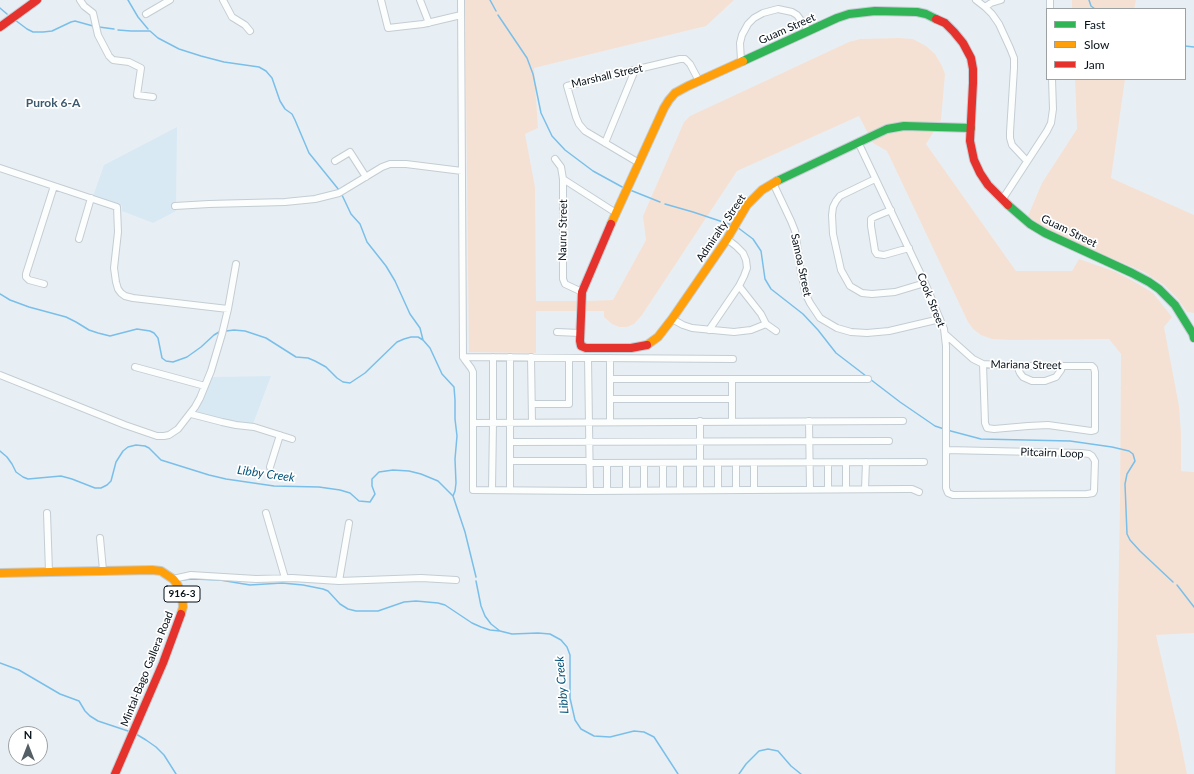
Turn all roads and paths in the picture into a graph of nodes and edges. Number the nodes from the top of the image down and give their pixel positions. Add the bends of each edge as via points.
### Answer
1 (37, 0) edge
2 (80, 0) edge
3 (170, 0) edge
4 (223, 0) edge
5 (381, 0) edge
6 (420, 0) edge
7 (460, 0) edge
8 (976, 0) edge
9 (1001, 0) edge
10 (985, 7) junction
11 (146, 14) dead end
12 (461, 15) junction
13 (429, 23) junction
14 (0, 27) edge
15 (250, 31) dead end
16 (809, 31) junction
17 (742, 61) junction
18 (635, 70) junction
19 (1052, 80) edge
20 (699, 81) junction
21 (153, 97) dead end
22 (971, 128) junction
23 (605, 143) junction
24 (859, 144) junction
25 (555, 159) dead end
26 (335, 161) dead end
27 (1027, 161) junction
28 (639, 163) junction
29 (0, 168) edge
30 (462, 171) junction
31 (366, 177) junction
32 (563, 178) junction
33 (875, 178) junction
34 (773, 183) junction
35 (54, 186) junction
36 (91, 198) junction
37 (1002, 200) junction
38 (175, 206) dead end
39 (891, 210) junction
40 (616, 213) junction
41 (79, 239) dead end
42 (727, 239) junction
43 (909, 248) junction
44 (236, 264) dead end
45 (925, 283) junction
46 (44, 284) dead end
47 (739, 286) junction
48 (582, 292) junction
49 (228, 309) junction
50 (672, 319) junction
51 (940, 319) junction
52 (766, 324) junction
53 (709, 330) junction
54 (776, 330) dead end
55 (557, 332) dead end
56 (580, 333) junction
57 (945, 334) junction
58 (1194, 335) edge
59 (581, 346) joint
60 (463, 356) junction
61 (493, 357) junction
62 (510, 357) junction
63 (531, 357) junction
64 (569, 358) junction
65 (588, 358) junction
66 (610, 358) junction
67 (733, 359) dead end
68 (983, 364) junction
69 (1018, 366) junction
70 (1062, 366) junction
71 (135, 367) dead end
72 (0, 375) edge
73 (610, 379) junction
74 (732, 379) junction
75 (868, 379) dead end
76 (204, 386) junction
77 (610, 399) junction
78 (732, 399) junction
79 (532, 404) junction
80 (190, 414) junction
81 (700, 421) junction
82 (732, 421) junction
83 (809, 421) junction
84 (903, 421) dead end
85 (511, 422) junction
86 (532, 422) junction
87 (589, 422) junction
88 (610, 422) junction
89 (473, 423) junction
90 (494, 423) junction
91 (280, 435) junction
92 (292, 440) dead end
93 (889, 441) dead end
94 (511, 442) junction
95 (589, 442) junction
96 (700, 442) junction
97 (809, 442) junction
98 (946, 450) junction
99 (511, 460) junction
100 (589, 462) junction
101 (846, 462) junction
102 (866, 462) junction
103 (924, 462) dead end
104 (607, 463) junction
105 (626, 463) junction
106 (644, 463) junction
107 (663, 463) junction
108 (680, 463) junction
109 (700, 463) junction
110 (718, 463) junction
111 (736, 463) junction
112 (754, 463) junction
113 (810, 463) junction
114 (828, 463) junction
115 (270, 467) dead end
116 (810, 489) junction
117 (828, 489) junction
118 (846, 489) junction
119 (865, 489) junction
120 (492, 490) junction
121 (510, 490) junction
122 (607, 490) junction
123 (626, 490) junction
124 (644, 490) junction
125 (663, 490) junction
126 (680, 490) junction
127 (700, 490) junction
128 (718, 490) junction
129 (736, 490) junction
130 (754, 490) junction
131 (590, 491) junction
132 (920, 492) dead end
133 (948, 493) joint
134 (46, 513) dead end
135 (266, 513) dead end
136 (349, 523) dead end
137 (100, 538) dead end
138 (103, 570) junction
139 (49, 572) junction
140 (0, 573) edge
141 (173, 578) junction
142 (285, 578) junction
143 (456, 580) dead end
144 (339, 581) junction
145 (115, 774) edge

1 - 14 street
2 - 21 street via 93,13 98,35 109,56 113,60 129,62 141,68 137,94
3 - 11 street
4 - 15 street via 232,17
5 - 13 street via 388,28
6 - 13 street
7 - 12 street
8 - 10 street
9 - 10 street
10 - 27 street via 998,24 1014,58 1010,138 1012,145
12 - 13 street
12 - 30 street
16 - 17 street, Guam Street
16 - 17 street via 792,12 778,9 763,12 748,24 742,35
16 - 22 street, Guam Street via 849,14 868,11 917,12 931,15 945,23 963,43 971,58
17 - 20 street, Guam Street
18 - 20 street, Marshall Street via 685,59
18 - 23 street
18 - 23 street, Marshall Street via 567,86 579,124 585,131
19 - 27 street via 1051,124
20 - 28 street, Guam Street via 675,93 669,100
22 - 24 street, Admiralty Street via 896,127
22 - 37 street, Guam Street via 970,141 974,160 988,185
23 - 28 street, Marshall Street
24 - 33 street, Cook Street
24 - 34 street, Admiralty Street
25 - 32 street, Nauru Street via 561,167
26 - 31 street via 350,152
27 - 37 street
28 - 40 street, Guam Street
29 - 35 street
30 - 31 street via 398,163 382,167
30 - 60 street
31 - 38 street via 339,192 315,200
32 - 40 street
32 - 48 street, Nauru Street via 562,278 565,284
33 - 39 street, Cook Street
33 - 45 street via 840,196 833,207 833,234 843,275 855,290 872,294 894,292
34 - 42 street, Admiralty Street via 755,196
34 - 51 street, Samoa Street via 795,231 806,295 820,318 837,328 867,333 889,331
35 - 36 street
35 - 46 street via 26,274 28,280
36 - 41 street
36 - 49 street via 117,207 118,232 114,268 121,293 133,298
37 - 58 street, Guam Street via 1045,233 1132,273 1158,288 1175,305
39 - 43 street, Cook Street
39 - 43 street via 871,219 875,251 881,256
40 - 48 street, Guam Street
42 - 47 street via 746,260 747,268
42 - 50 street, Admiralty Street
43 - 45 street, Cook Street
44 - 49 street
45 - 51 street, Cook Street
47 - 52 street
47 - 53 street
48 - 56 street, Guam Street
49 - 76 street
50 - 53 street via 692,328
50 - 59 street, Admiralty Street via 658,337 646,345 631,348
51 - 57 street, Cook Street
52 - 53 street via 740,332
52 - 54 street
55 - 56 street
56 - 59 street, Guam Street
57 - 68 street, Mariana Street via 973,359
57 - 98 street, Cook Street
60 - 61 street
60 - 89 street via 473,372
61 - 62 street
61 - 90 street
62 - 63 street
62 - 85 street
63 - 64 street
63 - 79 street
64 - 65 street
64 - 79 street via 569,404
65 - 66 street
65 - 87 street
66 - 67 street
66 - 73 street
68 - 69 street, Mariana Street
68 - 70 street, Mariana Street via 987,428 1048,425 1094,431 1094,368
69 - 70 street, Mariana Street
69 - 70 street via 1020,374 1027,380 1045,381 1056,377
71 - 76 street
72 - 80 street via 157,436 174,432
73 - 74 street
73 - 77 street
74 - 75 street
74 - 78 street
76 - 80 street
77 - 78 street
77 - 88 street
78 - 82 street
79 - 86 street
80 - 91 street
81 - 82 street
81 - 88 street
81 - 96 street
82 - 83 street
83 - 84 street
83 - 97 street
85 - 86 street
85 - 90 street
85 - 94 street
86 - 87 street
87 - 88 street
87 - 95 street
89 - 90 street
89 - 120 street via 473,490
90 - 120 street
91 - 92 street
91 - 115 street
93 - 97 street
94 - 95 street
94 - 99 street
95 - 96 street
95 - 100 street
96 - 97 street
96 - 109 street
97 - 113 street
98 - 133 street, Cook Street
98 - 133 street, Pitcairn Loop via 1081,453 1092,456 1096,463 1095,488 1091,494
99 - 100 street
99 - 121 street
100 - 104 street
100 - 131 street
101 - 102 street
101 - 114 street
101 - 118 street
102 - 103 street
102 - 119 street
104 - 105 street
104 - 122 street
105 - 106 street
105 - 123 street
106 - 107 street
106 - 124 street
107 - 108 street
107 - 125 street
108 - 109 street
108 - 126 street
109 - 110 street
109 - 127 street
110 - 111 street
110 - 128 street
111 - 112 street
111 - 129 street
112 - 113 street
112 - 130 street
113 - 114 street
113 - 116 street
114 - 117 street
116 - 117 street
116 - 130 street
117 - 118 street
118 - 119 street
119 - 132 street via 912,489
120 - 121 street
121 - 131 street
122 - 123 street
122 - 131 street
123 - 124 street
124 - 125 street
125 - 126 street
126 - 127 street
127 - 128 street
128 - 129 street
129 - 130 street
134 - 139 street
135 - 142 street
136 - 144 street
137 - 138 street
138 - 139 street, 916-3
138 - 141 street, 916-3 via 161,571
139 - 140 street, 916-3
141 - 142 street via 191,575
141 - 145 street, Mintal-Bago Gallera Road / 916-3 via 182,594 182,613
142 - 144 street
143 - 144 street via 421,578

